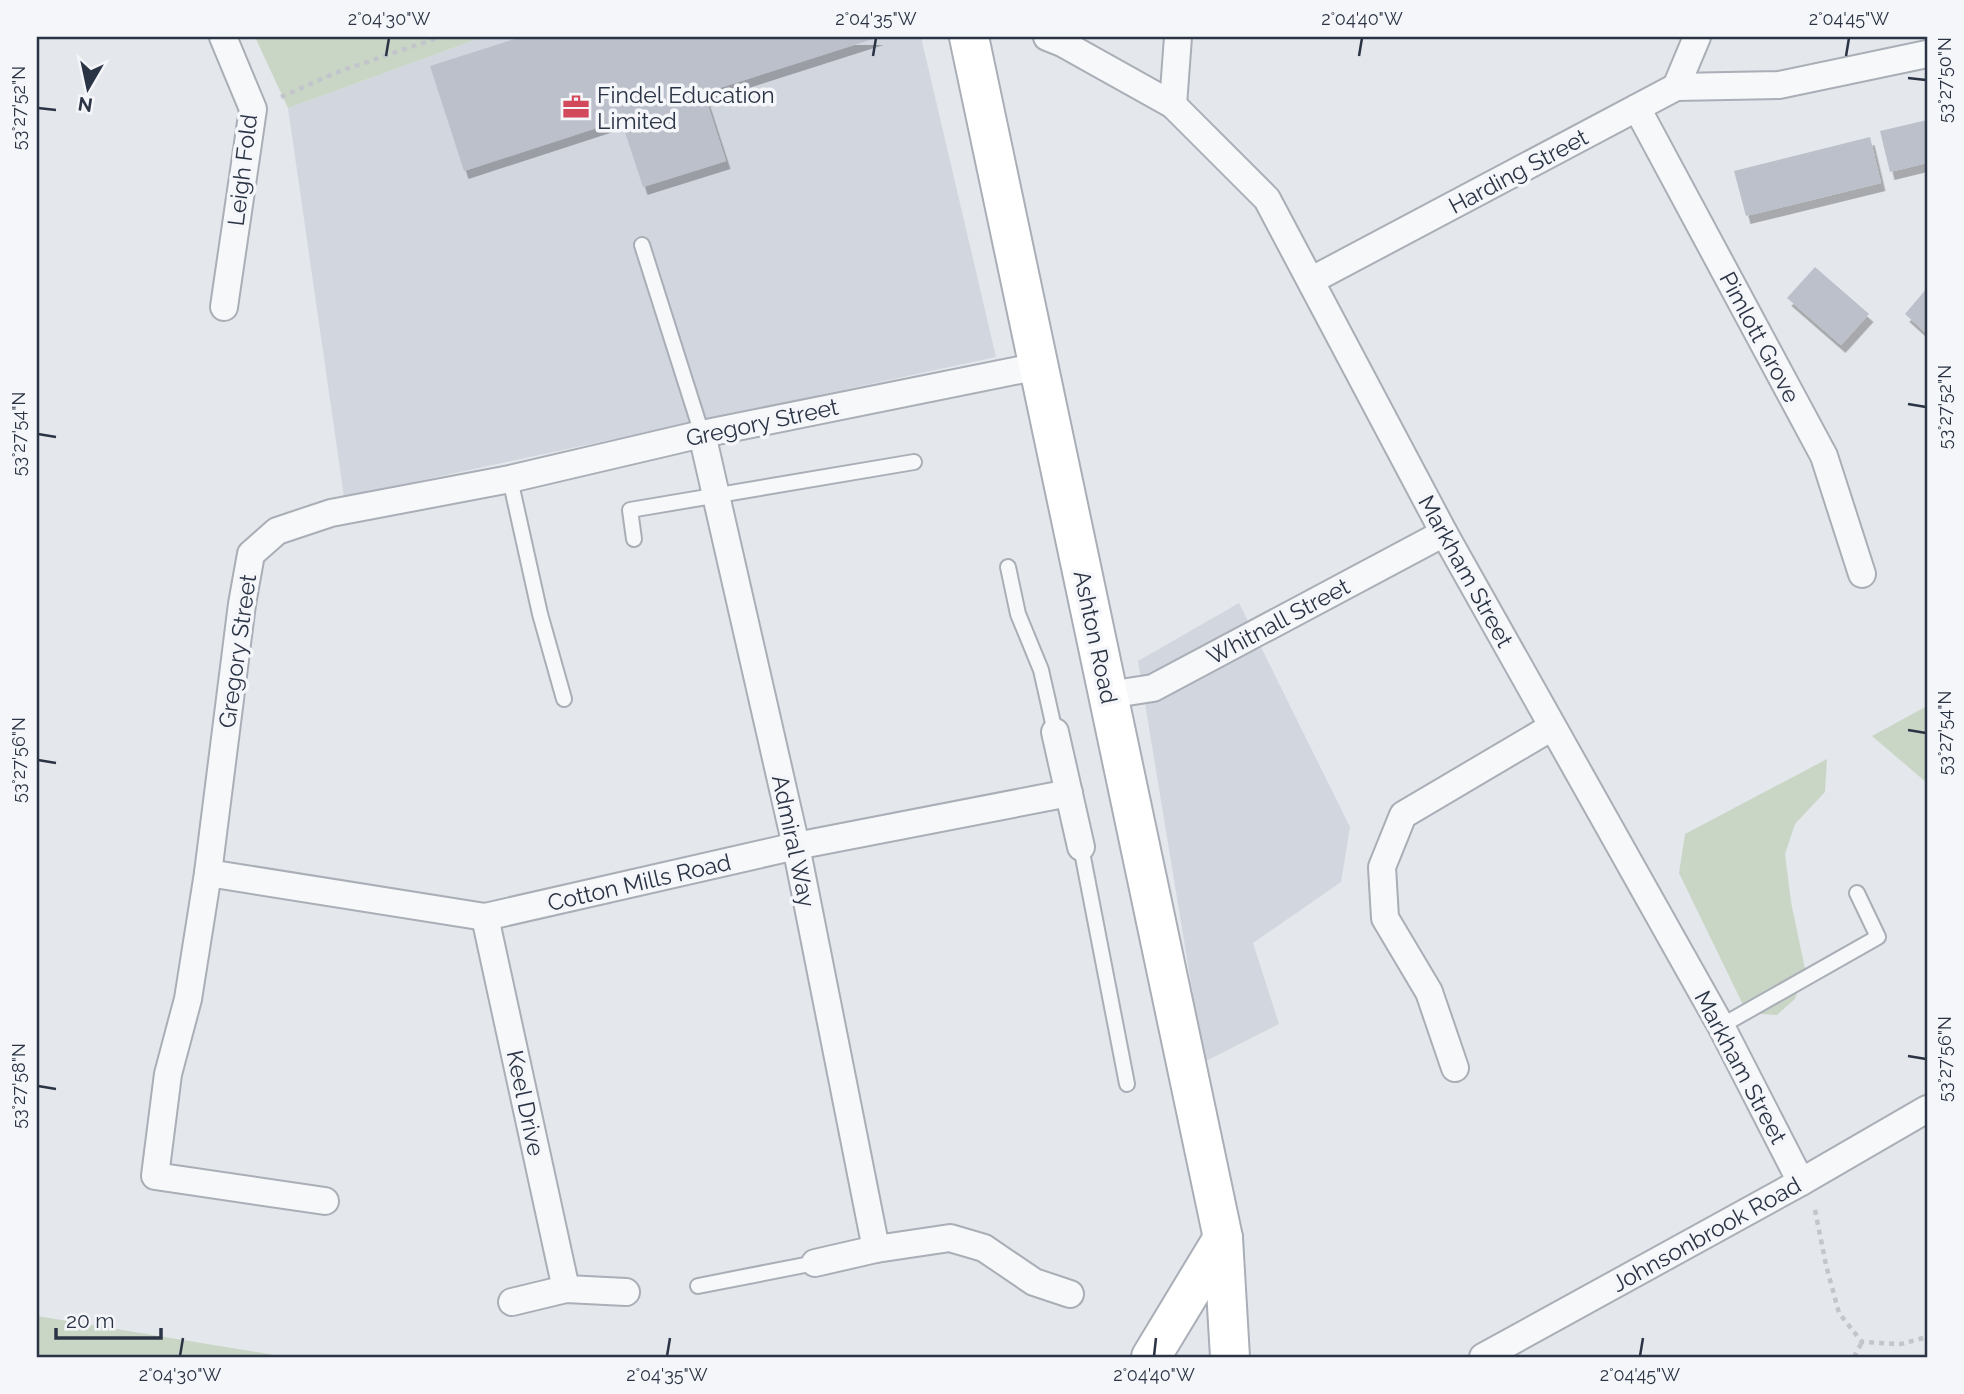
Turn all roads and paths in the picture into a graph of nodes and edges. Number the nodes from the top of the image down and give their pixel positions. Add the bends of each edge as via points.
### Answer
1 (223, 37) edge
2 (440, 37) edge
3 (970, 37) edge
4 (1047, 37) edge
5 (1178, 37) edge
6 (1697, 37) edge
7 (1927, 54) edge
8 (1676, 87) junction
9 (1173, 105) junction
10 (253, 108) junction
11 (1637, 108) junction
12 (642, 245) dead end
13 (1312, 280) junction
14 (224, 307) dead end
15 (1039, 366) junction
16 (702, 434) junction
17 (914, 462) dead end
18 (510, 479) junction
19 (716, 496) junction
20 (1444, 533) junction
21 (634, 540) dead end
22 (1008, 567) dead end
23 (1862, 574) dead end
24 (1108, 695) junction
25 (564, 699) dead end
26 (1552, 727) junction
27 (1055, 732) joint
28 (1069, 793) junction
29 (796, 846) junction
30 (1081, 847) joint
31 (208, 873) junction
32 (1857, 893) dead end
33 (485, 917) junction
34 (1721, 1026) junction
35 (1455, 1068) dead end
36 (1127, 1084) dead end
37 (1927, 1109) edge
38 (1801, 1182) junction
39 (325, 1201) dead end
40 (1814, 1207) dead end
41 (1223, 1238) junction
42 (876, 1249) junction
43 (815, 1262) joint
44 (698, 1286) dead end
45 (566, 1289) junction
46 (626, 1292) dead end
47 (1070, 1294) dead end
48 (512, 1302) dead end
49 (1927, 1337) edge
50 (1862, 1342) junction
51 (1151, 1357) edge
52 (1230, 1357) edge
53 (1483, 1357) edge
54 (1854, 1357) edge

1 - 10 street, Leigh Fold
2 - 10 path
3 - 15 main road, Ashton Road
4 - 9 street, Markham Street
5 - 9 street
6 - 8 street
7 - 8 street via 1779,85
8 - 11 street, Harding Street
9 - 13 street, Markham Street via 1267,199
10 - 14 street, Leigh Fold
11 - 13 street, Harding Street
11 - 23 street, Pimlott Grove via 1825,456
12 - 16 lane
13 - 20 street, Markham Street
15 - 16 street, Gregory Street
15 - 24 main road, Ashton Road
16 - 18 street, Gregory Street
16 - 19 street, Admiral Way
17 - 19 lane
18 - 25 lane
18 - 31 street, Gregory Street via 331,513 277,531 251,554
19 - 21 lane via 630,510
19 - 29 street, Admiral Way
20 - 24 street, Whitnall Street via 1153,688
20 - 26 street, Markham Street
22 - 27 lane via 1018,614 1041,670
24 - 41 main road, Ashton Road
26 - 34 street, Markham Street
26 - 35 street via 1403,815 1382,867 1385,918 1429,992
27 - 28 street
28 - 29 street, Cotton Mills Road
28 - 30 street
29 - 33 street, Cotton Mills Road
29 - 42 street, Admiral Way
30 - 36 lane
31 - 33 street, Cotton Mills Road
31 - 39 street, Gregory Street via 188,999 168,1074 155,1176
32 - 34 lane via 1878,937
33 - 45 street, Keel Drive
34 - 38 street, Markham Street
37 - 38 street, Johnsonbrook Road
38 - 53 street, Johnsonbrook Road
40 - 50 path via 1839,1313
41 - 51 main road
41 - 52 main road, Ashton Road
42 - 43 street
42 - 47 street via 950,1238 984,1248 1034,1282
43 - 44 lane
45 - 46 street
45 - 48 street
49 - 50 path via 1901,1344
50 - 54 path

